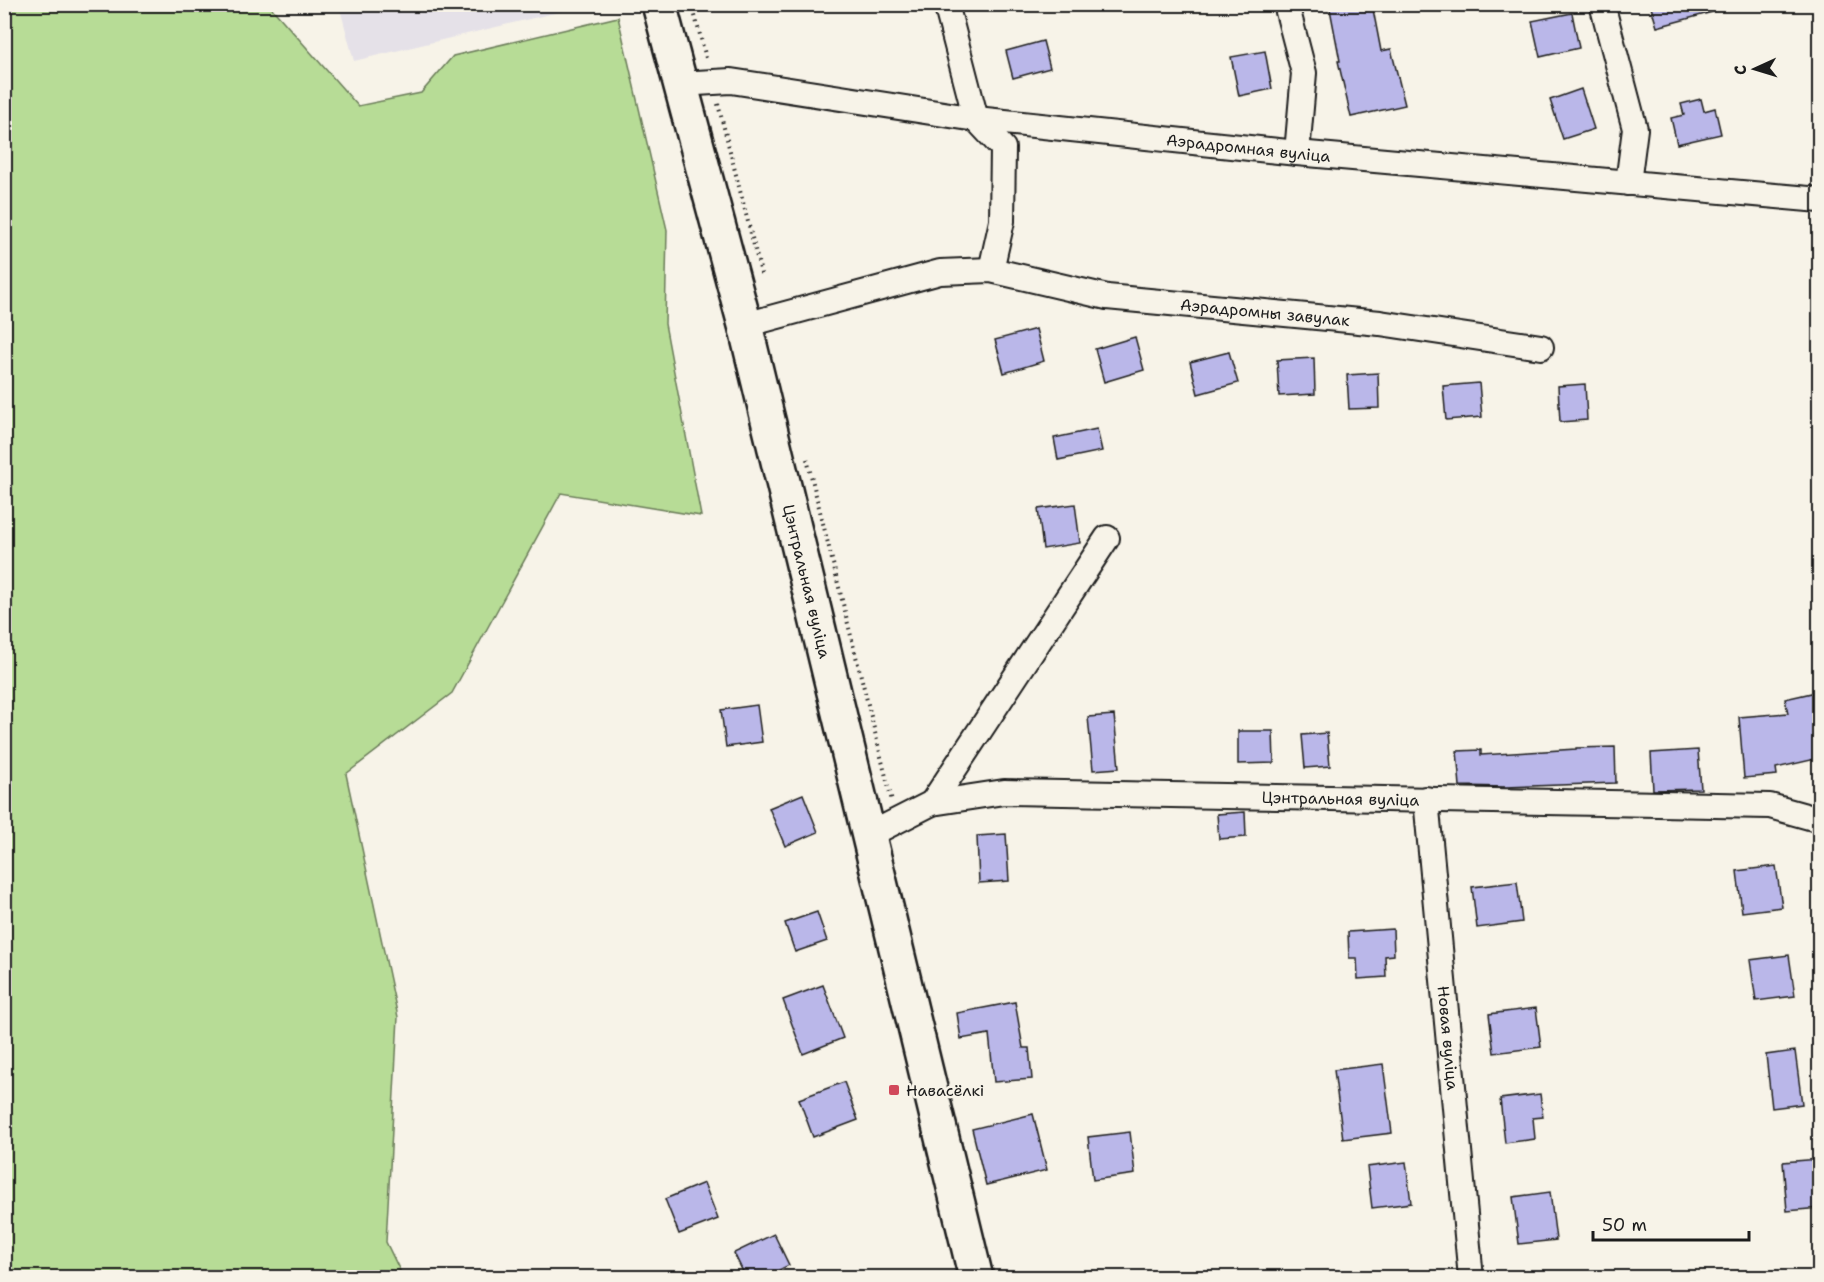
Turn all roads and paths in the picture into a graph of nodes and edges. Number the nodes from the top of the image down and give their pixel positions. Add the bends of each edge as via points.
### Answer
1 (659, 4) edge
2 (946, 4) edge
3 (1286, 4) edge
4 (1602, 4) edge
5 (680, 84) junction
6 (976, 119) junction
7 (1297, 153) junction
8 (1628, 183) junction
9 (1820, 200) edge
10 (991, 270) junction
11 (745, 325) junction
12 (1541, 347) dead end
13 (1107, 538) dead end
14 (1426, 799) junction
15 (932, 803) junction
16 (1820, 820) edge
17 (869, 835) junction
18 (976, 1278) edge
19 (1471, 1278) edge

1 - 5 main road, Цэнтральная вуліца
2 - 6 street
3 - 7 street via 1304,73
4 - 8 street via 1635,129
5 - 6 street, Аэрадромная вуліца via 731,81
5 - 11 main road, Цэнтральная вуліца
6 - 7 street, Аэрадромная вуліца
6 - 10 street via 1003,148 1002,221
7 - 8 street, Аэрадромная вуліца
8 - 9 street, Аэрадромная вуліца
10 - 11 street, Аэрадромны завулак via 940,272
10 - 12 street, Аэрадромны завулак via 1107,297 1380,323
11 - 17 main road, Цэнтральная вуліца
13 - 15 street
14 - 15 street, Цэнтральная вуліца via 1004,792
14 - 16 street, Цэнтральная вуліца via 1770,806
14 - 19 street, Новая вуліца
15 - 17 street, Цэнтральная вуліца
17 - 18 main road, Цэнтральная вуліца

